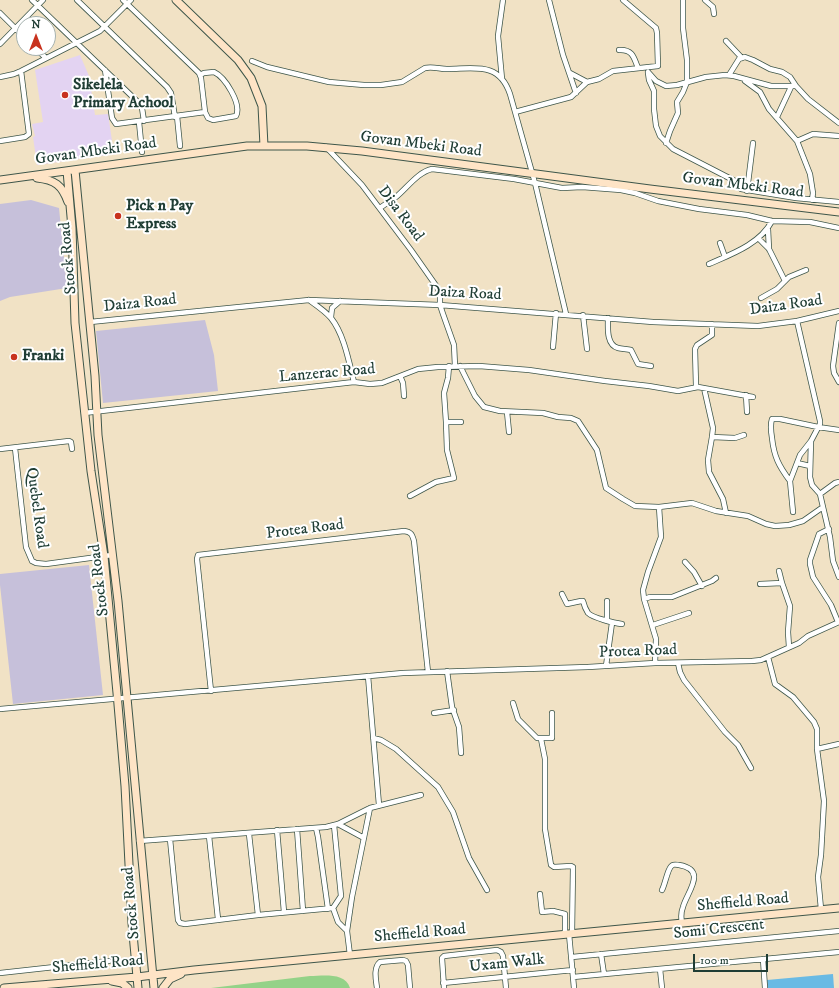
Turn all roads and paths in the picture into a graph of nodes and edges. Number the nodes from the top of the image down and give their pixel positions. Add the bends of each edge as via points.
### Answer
1 (32, 0) edge
2 (43, 0) edge
3 (77, 0) edge
4 (123, 0) edge
5 (176, 0) edge
6 (503, 0) edge
7 (549, 0) edge
8 (623, 0) edge
9 (683, 0) edge
10 (705, 0) edge
11 (129, 2) edge
12 (38, 5) junction
13 (0, 14) edge
14 (714, 14) dead end
15 (105, 26) junction
16 (15, 28) junction
17 (726, 41) dead end
18 (78, 42) junction
19 (0, 44) edge
20 (620, 50) dead end
21 (46, 58) joint
22 (742, 58) junction
23 (252, 61) dead end
24 (646, 67) junction
25 (638, 68) junction
26 (105, 70) junction
27 (21, 71) junction
28 (570, 72) junction
29 (648, 73) junction
30 (200, 75) junction
31 (729, 75) junction
32 (0, 77) edge
33 (742, 78) junction
34 (502, 79) junction
35 (587, 82) junction
36 (687, 82) junction
37 (793, 86) junction
38 (576, 93) junction
39 (205, 112) junction
40 (515, 112) junction
41 (176, 117) junction
42 (776, 117) junction
43 (144, 121) junction
44 (139, 122) junction
45 (839, 124) edge
46 (839, 136) edge
47 (0, 141) edge
48 (797, 141) junction
49 (666, 143) junction
50 (753, 143) dead end
51 (180, 146) dead end
52 (264, 146) junction
53 (326, 147) junction
54 (142, 152) dead end
55 (71, 170) junction
56 (532, 173) junction
57 (26, 176) junction
58 (0, 180) edge
59 (535, 183) junction
60 (747, 191) junction
61 (812, 200) junction
62 (839, 202) edge
63 (380, 208) junction
64 (839, 212) edge
65 (71, 213) junction
66 (772, 221) junction
67 (839, 228) edge
68 (768, 229) junction
69 (758, 238) junction
70 (720, 243) dead end
71 (769, 249) junction
72 (725, 256) junction
73 (709, 264) dead end
74 (806, 270) dead end
75 (785, 281) junction
76 (761, 298) dead end
77 (309, 300) junction
78 (340, 300) junction
79 (440, 305) junction
80 (839, 312) edge
81 (556, 313) junction
82 (566, 314) junction
83 (583, 315) junction
84 (331, 317) junction
85 (608, 318) junction
86 (797, 321) junction
87 (90, 322) junction
88 (839, 323) edge
89 (712, 324) junction
90 (553, 347) dead end
91 (587, 349) dead end
92 (449, 366) junction
93 (457, 366) junction
94 (651, 366) dead end
95 (400, 376) junction
96 (354, 382) junction
97 (839, 382) edge
98 (696, 386) junction
99 (704, 388) junction
100 (746, 395) junction
101 (404, 396) dead end
102 (753, 397) dead end
103 (97, 412) junction
104 (507, 412) junction
105 (747, 412) dead end
106 (84, 413) junction
107 (446, 422) junction
108 (461, 422) dead end
109 (818, 427) junction
110 (839, 430) edge
111 (509, 432) dead end
112 (744, 435) dead end
113 (712, 436) junction
114 (811, 441) junction
115 (15, 448) junction
116 (0, 449) edge
117 (72, 449) dead end
118 (797, 463) junction
119 (810, 466) junction
120 (790, 481) junction
121 (839, 482) edge
122 (820, 494) junction
123 (410, 496) dead end
124 (659, 507) junction
125 (824, 507) junction
126 (793, 512) dead end
127 (726, 513) junction
128 (829, 529) junction
129 (112, 555) junction
130 (104, 556) junction
131 (685, 562) dead end
132 (779, 570) dead end
133 (839, 576) edge
134 (716, 578) dead end
135 (782, 583) junction
136 (760, 584) dead end
137 (702, 586) junction
138 (562, 594) dead end
139 (644, 599) junction
140 (608, 601) dead end
141 (689, 613) dead end
142 (607, 620) junction
143 (839, 622) edge
144 (612, 623) junction
145 (622, 624) dead end
146 (653, 625) junction
147 (790, 647) junction
148 (768, 657) junction
149 (656, 663) junction
150 (678, 663) junction
151 (606, 666) junction
152 (447, 671) junction
153 (428, 672) junction
154 (368, 676) junction
155 (211, 691) junction
156 (126, 698) junction
157 (117, 699) junction
158 (513, 703) dead end
159 (0, 709) edge
160 (454, 710) junction
161 (434, 713) dead end
162 (552, 713) dead end
163 (373, 738) junction
164 (541, 739) junction
165 (839, 744) edge
166 (817, 749) junction
167 (461, 754) dead end
168 (751, 768) dead end
169 (421, 795) dead end
170 (380, 805) junction
171 (370, 808) junction
172 (336, 825) junction
173 (316, 828) junction
174 (297, 829) junction
175 (277, 830) junction
176 (250, 834) junction
177 (209, 836) junction
178 (364, 838) junction
179 (170, 839) junction
180 (140, 841) junction
181 (487, 890) dead end
182 (662, 890) dead end
183 (540, 894) dead end
184 (341, 896) junction
185 (352, 897) junction
186 (330, 908) junction
187 (839, 908) edge
188 (822, 909) junction
189 (303, 911) junction
190 (284, 912) junction
191 (258, 915) junction
192 (218, 919) junction
193 (682, 923) junction
194 (347, 931) junction
195 (839, 931) edge
196 (569, 934) junction
197 (839, 952) edge
198 (601, 954) junction
199 (350, 955) junction
200 (572, 957) junction
201 (763, 959) junction
202 (109, 961) dead end
203 (660, 969) junction
204 (194, 970) junction
205 (573, 970) junction
206 (0, 972) edge
207 (604, 974) junction
208 (152, 975) junction
209 (136, 977) junction
210 (505, 977) junction
211 (573, 977) junction
212 (96, 980) junction
213 (443, 986) edge
214 (4, 988) edge
215 (128, 988) edge
216 (138, 988) edge
217 (154, 988) edge
218 (163, 988) edge
219 (377, 988) edge
220 (410, 988) edge
221 (506, 988) edge
222 (574, 988) edge
223 (662, 988) edge
224 (765, 988) edge

1 - 12 street
2 - 12 street
3 - 15 street
4 - 11 street
5 - 52 main road via 238,60 251,78 262,106
6 - 34 street via 498,36
7 - 28 street
8 - 24 street via 650,21 657,30 658,66
9 - 36 street
10 - 14 street via 713,7
11 - 15 street
11 - 30 street
12 - 16 street
12 - 18 street
13 - 16 street
15 - 18 street
15 - 41 street via 170,90
16 - 19 street
17 - 22 street
18 - 21 street
18 - 26 street
20 - 25 street via 630,53
21 - 27 street
22 - 31 street
22 - 37 street via 782,72 790,78
23 - 34 street via 285,72 340,83 396,83 429,67 483,68 495,72
24 - 25 street
24 - 29 street
25 - 35 street via 614,71
26 - 43 street via 140,104
26 - 44 street via 114,123 118,125
27 - 32 street
27 - 47 street via 29,134 25,138
28 - 35 street
28 - 38 street
29 - 36 street via 666,86
29 - 49 street via 654,91 656,129
30 - 39 street
30 - 39 street via 212,72 217,74 228,86 237,108 234,117 210,120
31 - 33 street
31 - 36 street
33 - 37 street via 772,86
33 - 42 street via 758,90
34 - 40 street
35 - 38 street
36 - 49 street via 676,104 679,112
37 - 42 street
37 - 45 street
38 - 40 street via 571,97
39 - 41 street
40 - 56 street
41 - 43 street
41 - 51 street
42 - 48 street
43 - 44 street
44 - 54 street
46 - 48 street via 813,134
48 - 61 street via 810,174
49 - 60 street via 738,183 740,189
50 - 60 street
52 - 53 main road, Govan Mbeki Road
52 - 55 main road, Govan Mbeki Road via 223,149
53 - 56 main road, Govan Mbeki Road
53 - 63 street, Disa Road
55 - 57 main road, Govan Mbeki Road
55 - 65 main road, Stock Road
55 - 87 main road, Stock Road
56 - 59 street
56 - 64 main road, Govan Mbeki Road
57 - 58 main road, Govan Mbeki Road
57 - 65 main road via 58,184
59 - 63 street via 431,169
59 - 66 street via 562,188 627,191 658,202
59 - 82 street
60 - 61 street
61 - 62 street
63 - 79 street, Disa Road via 437,287
65 - 106 main road, Stock Road via 75,323
66 - 67 street via 810,222
66 - 68 street
68 - 69 street
68 - 71 street
69 - 71 street
69 - 72 street
70 - 72 street
71 - 75 street
72 - 73 street
74 - 75 street
75 - 76 street
77 - 78 street, Daiza Road
77 - 84 street
77 - 87 street, Daiza Road
78 - 79 street, Daiza Road
78 - 84 street via 332,308
79 - 81 street, Daiza Road
79 - 93 street, Disa Road via 454,345
80 - 86 street, Daiza Road
81 - 82 street, Daiza Road
81 - 90 street
82 - 83 street, Daiza Road
83 - 85 street, Daiza Road
83 - 91 street
84 - 96 street via 340,333
85 - 89 street, Daiza Road
85 - 94 street via 609,337 613,345 631,350 640,365
86 - 89 street, Daiza Road via 758,326
86 - 109 street via 820,417
87 - 103 main road, Stock Road
88 - 97 street via 833,366
89 - 98 street via 712,334 695,348
92 - 93 street, Lanzerac Road
92 - 95 street, Lanzerac Road via 418,369
92 - 107 street via 444,393
93 - 98 street, Lanzerac Road via 530,370 680,391
93 - 104 street via 482,404
95 - 96 street, Lanzerac Road via 375,384
95 - 101 street
96 - 103 street, Lanzerac Road
98 - 99 street
99 - 100 street
99 - 113 street via 712,421
100 - 102 street
100 - 105 street
103 - 106 street, Lanzerac Road
103 - 129 main road, Stock Road
104 - 111 street
104 - 124 street via 543,413 577,420 596,448 607,490 632,505
106 - 130 main road, Stock Road
107 - 108 street
107 - 123 street via 447,453 454,478 436,482
109 - 110 street
109 - 114 street
109 - 120 street via 776,418 772,420 771,434 775,458
112 - 113 street via 735,438
113 - 127 street via 708,467 723,499
114 - 118 street
114 - 119 street
115 - 116 street
115 - 117 street via 69,441
115 - 130 street, Quebel Road via 26,547 32,561 46,564
118 - 119 street
118 - 120 street
119 - 122 street via 811,481
120 - 126 street
121 - 122 street
122 - 125 street
124 - 127 street via 692,503
124 - 139 street via 661,537 645,581
125 - 127 street via 803,521 780,526 770,526 748,516
125 - 128 street
128 - 133 street via 833,561
128 - 143 street via 820,534 810,564 813,577
129 - 130 street, Quebel Road
129 - 156 main road, Stock Road
130 - 157 main road, Stock Road
131 - 137 street
132 - 135 street
134 - 137 street
135 - 136 street
135 - 147 street via 790,606
137 - 139 street via 672,597
138 - 142 street via 567,604 581,600 592,616
139 - 146 street
140 - 142 street
141 - 146 street
142 - 144 street
143 - 147 street, Protea Road
144 - 145 street
144 - 151 street
146 - 149 street
147 - 148 street, Protea Road
148 - 150 street, Protea Road via 752,661
148 - 166 street via 775,684 793,696 815,725
149 - 150 street, Protea Road
149 - 151 street, Protea Road
150 - 168 street via 684,680 738,745
151 - 152 street, Protea Road
152 - 153 street, Protea Road
152 - 160 street
153 - 154 street, Protea Road
153 - 155 street, Protea Road via 414,541 411,533 404,531 198,555
154 - 155 street, Protea Road
154 - 163 street
155 - 156 street, Protea Road
156 - 157 street, Protea Road
156 - 180 main road, Stock Road
157 - 159 street, Protea Road
157 - 209 main road, Stock Road
158 - 164 street via 518,719
160 - 161 street
160 - 167 street via 459,727
162 - 164 street via 552,738
163 - 170 street
163 - 181 street via 382,740 396,749 438,788 454,812 469,858
164 - 196 street via 545,759 545,829 551,865 573,867
165 - 166 street
166 - 188 street via 824,801 818,877
169 - 170 street
170 - 171 street
171 - 172 street
171 - 178 street
172 - 173 street
172 - 178 street
172 - 184 street
173 - 174 street
173 - 186 street
174 - 175 street
174 - 189 street
175 - 176 street
175 - 190 street
176 - 177 street
176 - 191 street
177 - 179 street
177 - 192 street
178 - 185 street
179 - 180 street
179 - 192 street via 179,922 185,924
180 - 208 main road, Stock Road
182 - 193 street via 671,866 674,864 691,869 694,882 682,908
183 - 196 street via 542,912 565,914
184 - 185 street
184 - 186 street
185 - 194 street
186 - 189 street
186 - 194 street
187 - 188 main road, Sheffield Road
188 - 193 main road, Sheffield Road
189 - 190 street
190 - 191 street
191 - 192 street
193 - 196 main road, Sheffield Road
194 - 199 street
195 - 198 street, Somi Crescent
196 - 199 main road, Sheffield Road
196 - 200 street
197 - 201 street
198 - 200 street, Somi Crescent
198 - 207 street
199 - 204 main road, Sheffield Road
200 - 205 street
201 - 203 street
201 - 224 street
202 - 206 street
203 - 207 street
203 - 223 street
204 - 208 main road, Sheffield Road
204 - 218 main road via 176,976
205 - 210 street, Uxam Walk
205 - 211 street
207 - 211 street
208 - 209 main road, Sheffield Road
208 - 217 main road, Stock Road
209 - 212 main road, Sheffield Road
209 - 216 main road, Stock Road
210 - 213 street, Uxam Walk
210 - 213 street via 501,952 497,950 446,955 442,958
210 - 221 street
211 - 222 street
212 - 214 main road, Sheffield Road
212 - 215 main road via 122,983
219 - 220 street via 377,964 403,960 408,965

